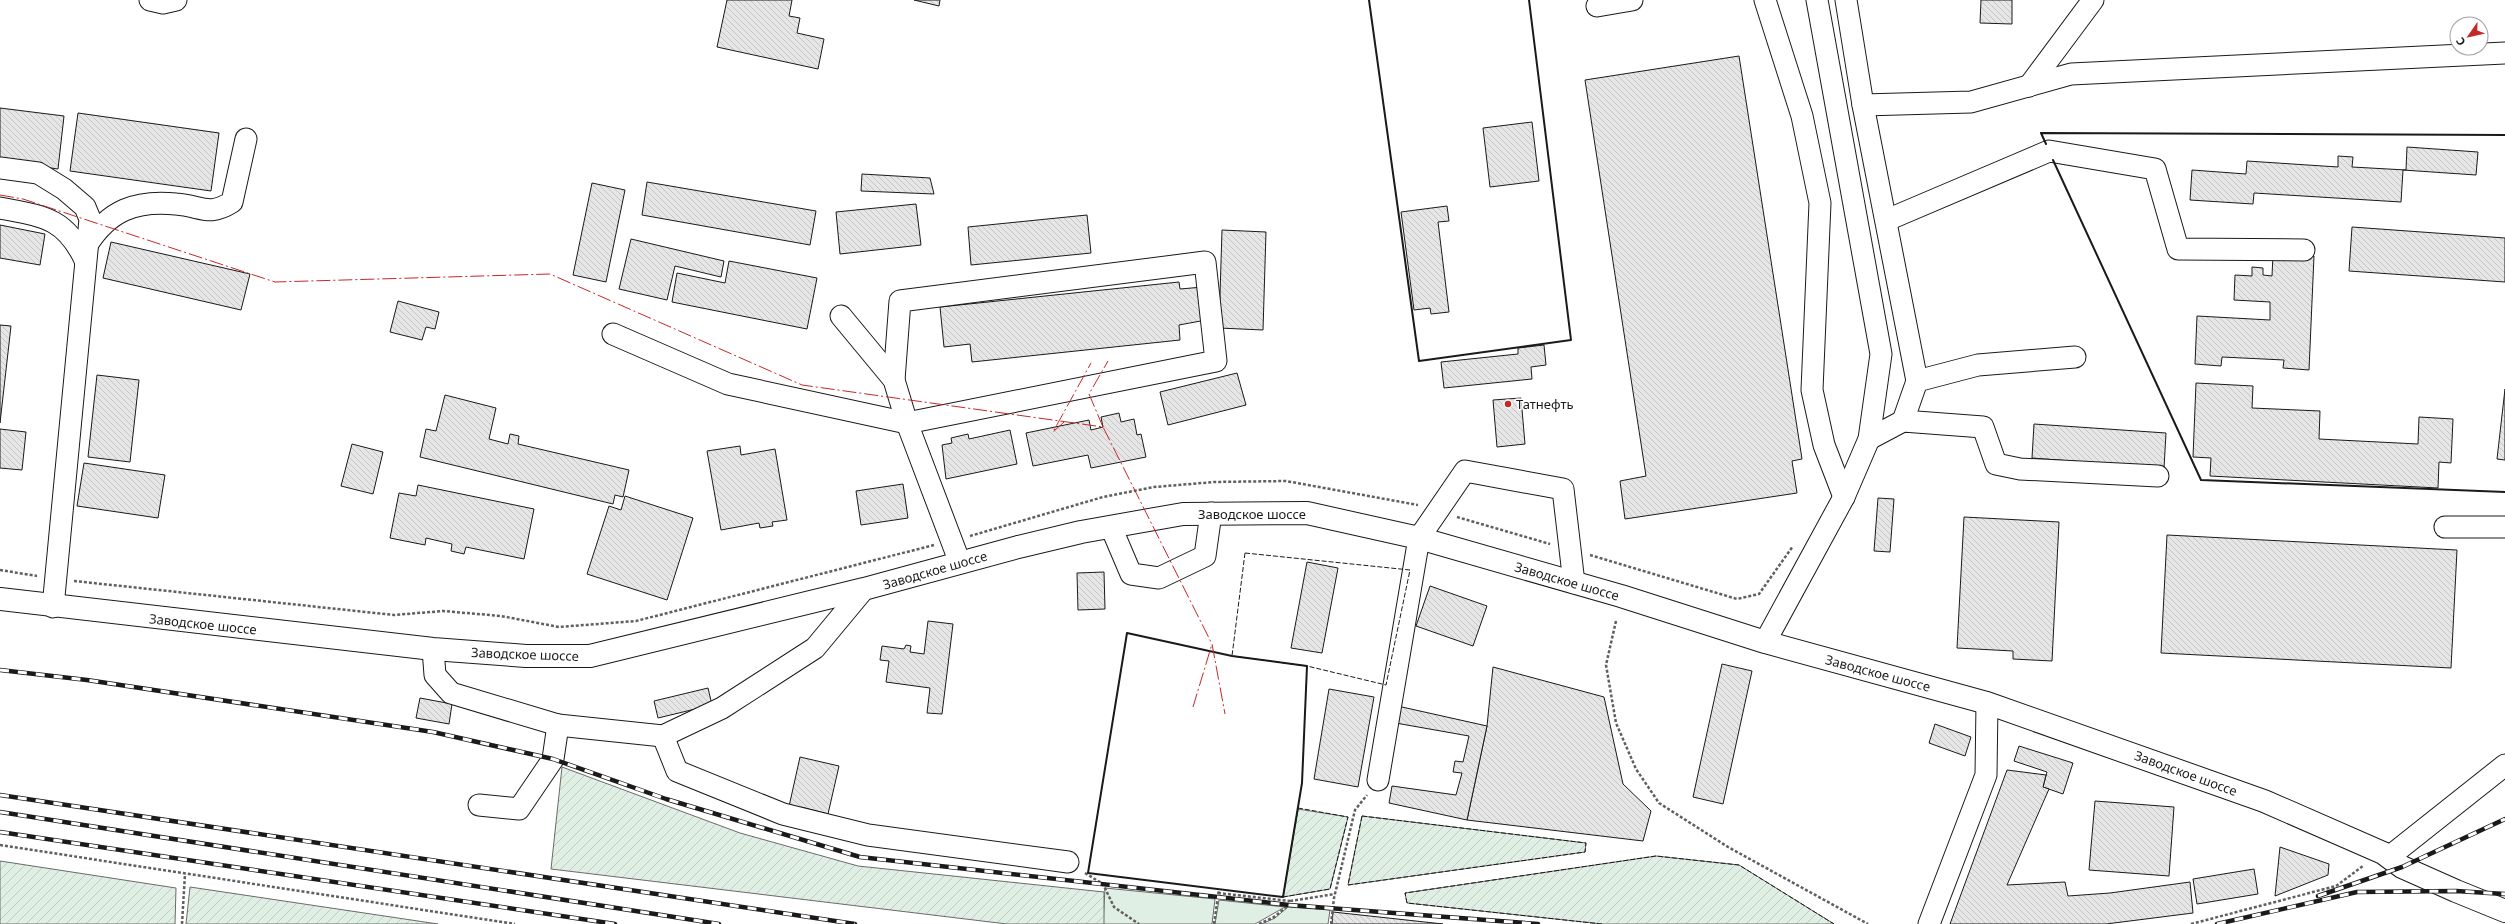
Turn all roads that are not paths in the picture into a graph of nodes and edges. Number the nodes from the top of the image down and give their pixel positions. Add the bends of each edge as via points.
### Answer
1 (150, 0) edge
2 (176, 0) edge
3 (1632, 0) edge
4 (1765, 0) edge
5 (1817, 0) edge
6 (1846, 0) edge
7 (2093, 0) edge
8 (1597, 6) dead end
9 (2505, 54) edge
10 (2029, 86) junction
11 (1863, 105) junction
12 (246, 139) dead end
13 (0, 168) edge
14 (0, 208) edge
15 (1887, 220) junction
16 (2304, 250) dead end
17 (86, 253) junction
18 (841, 316) dead end
19 (613, 334) dead end
20 (2075, 357) dead end
21 (894, 380) junction
22 (1918, 381) junction
23 (1903, 421) junction
24 (907, 423) junction
25 (1869, 439) junction
26 (2158, 476) dead end
27 (1844, 497) junction
28 (1210, 513) junction
29 (1110, 527) junction
30 (2445, 527) dead end
31 (2505, 527) edge
32 (1419, 538) junction
33 (960, 562) junction
34 (1574, 583) junction
35 (864, 589) junction
36 (0, 599) edge
37 (53, 607) junction
38 (1765, 642) junction
39 (433, 649) junction
40 (1987, 703) junction
41 (558, 725) junction
42 (663, 736) junction
43 (2505, 765) edge
44 (1378, 780) road end
45 (479, 805) dead end
46 (2386, 855) junction
47 (1068, 862) road end
48 (2505, 911) edge
49 (1929, 924) edge

1 - 2 lane via 163,3
3 - 8 lane
4 - 27 lane via 1802,116 1820,202 1812,390 1824,445
5 - 25 lane via 1881,354
6 - 11 lane
7 - 10 lane
9 - 10 lane via 2071,74
10 - 11 lane via 1971,102
11 - 15 lane
12 - 17 lane via 232,202 219,211 177,204 141,204 113,216 95,232
13 - 17 lane via 38,173 64,189 85,207 90,219
14 - 17 lane via 47,217 68,233
15 - 16 lane via 2049,151 2155,168 2178,249
15 - 22 lane
17 - 37 lane
18 - 21 lane
19 - 24 lane via 728,384
20 - 22 lane via 1978,366
21 - 24 lane
21 - 24 lane via 900,301 1205,262 1216,361
22 - 23 lane
23 - 25 lane
23 - 26 lane via 1983,427 1996,464 2020,469
24 - 33 lane
25 - 27 lane
27 - 38 lane
28 - 29 main road, Заводское шоссе via 1183,514
28 - 29 lane via 1205,562 1159,578 1131,574
28 - 32 main road, Заводское шоссе via 1307,513
29 - 33 main road, Заводское шоссе
30 - 31 lane
32 - 34 main road, Заводское шоссе
32 - 34 lane via 1464,471 1563,489
32 - 44 lane
33 - 35 main road, Заводское шоссе
34 - 38 main road, Заводское шоссе
35 - 39 main road, Заводское шоссе via 590,656 526,656
35 - 42 lane via 815,648 722,708
36 - 37 main road, Заводское шоссе
37 - 39 main road, Заводское шоссе
38 - 40 main road, Заводское шоссе
39 - 41 lane via 435,675 451,693
40 - 46 main road, Заводское шоссе via 2264,801
40 - 49 lane via 1986,775
41 - 42 lane
41 - 45 lane via 553,759 519,809
42 - 47 lane via 678,772 784,814 868,835
43 - 46 lane
46 - 48 main road, Заводское шоссе via 2402,867

